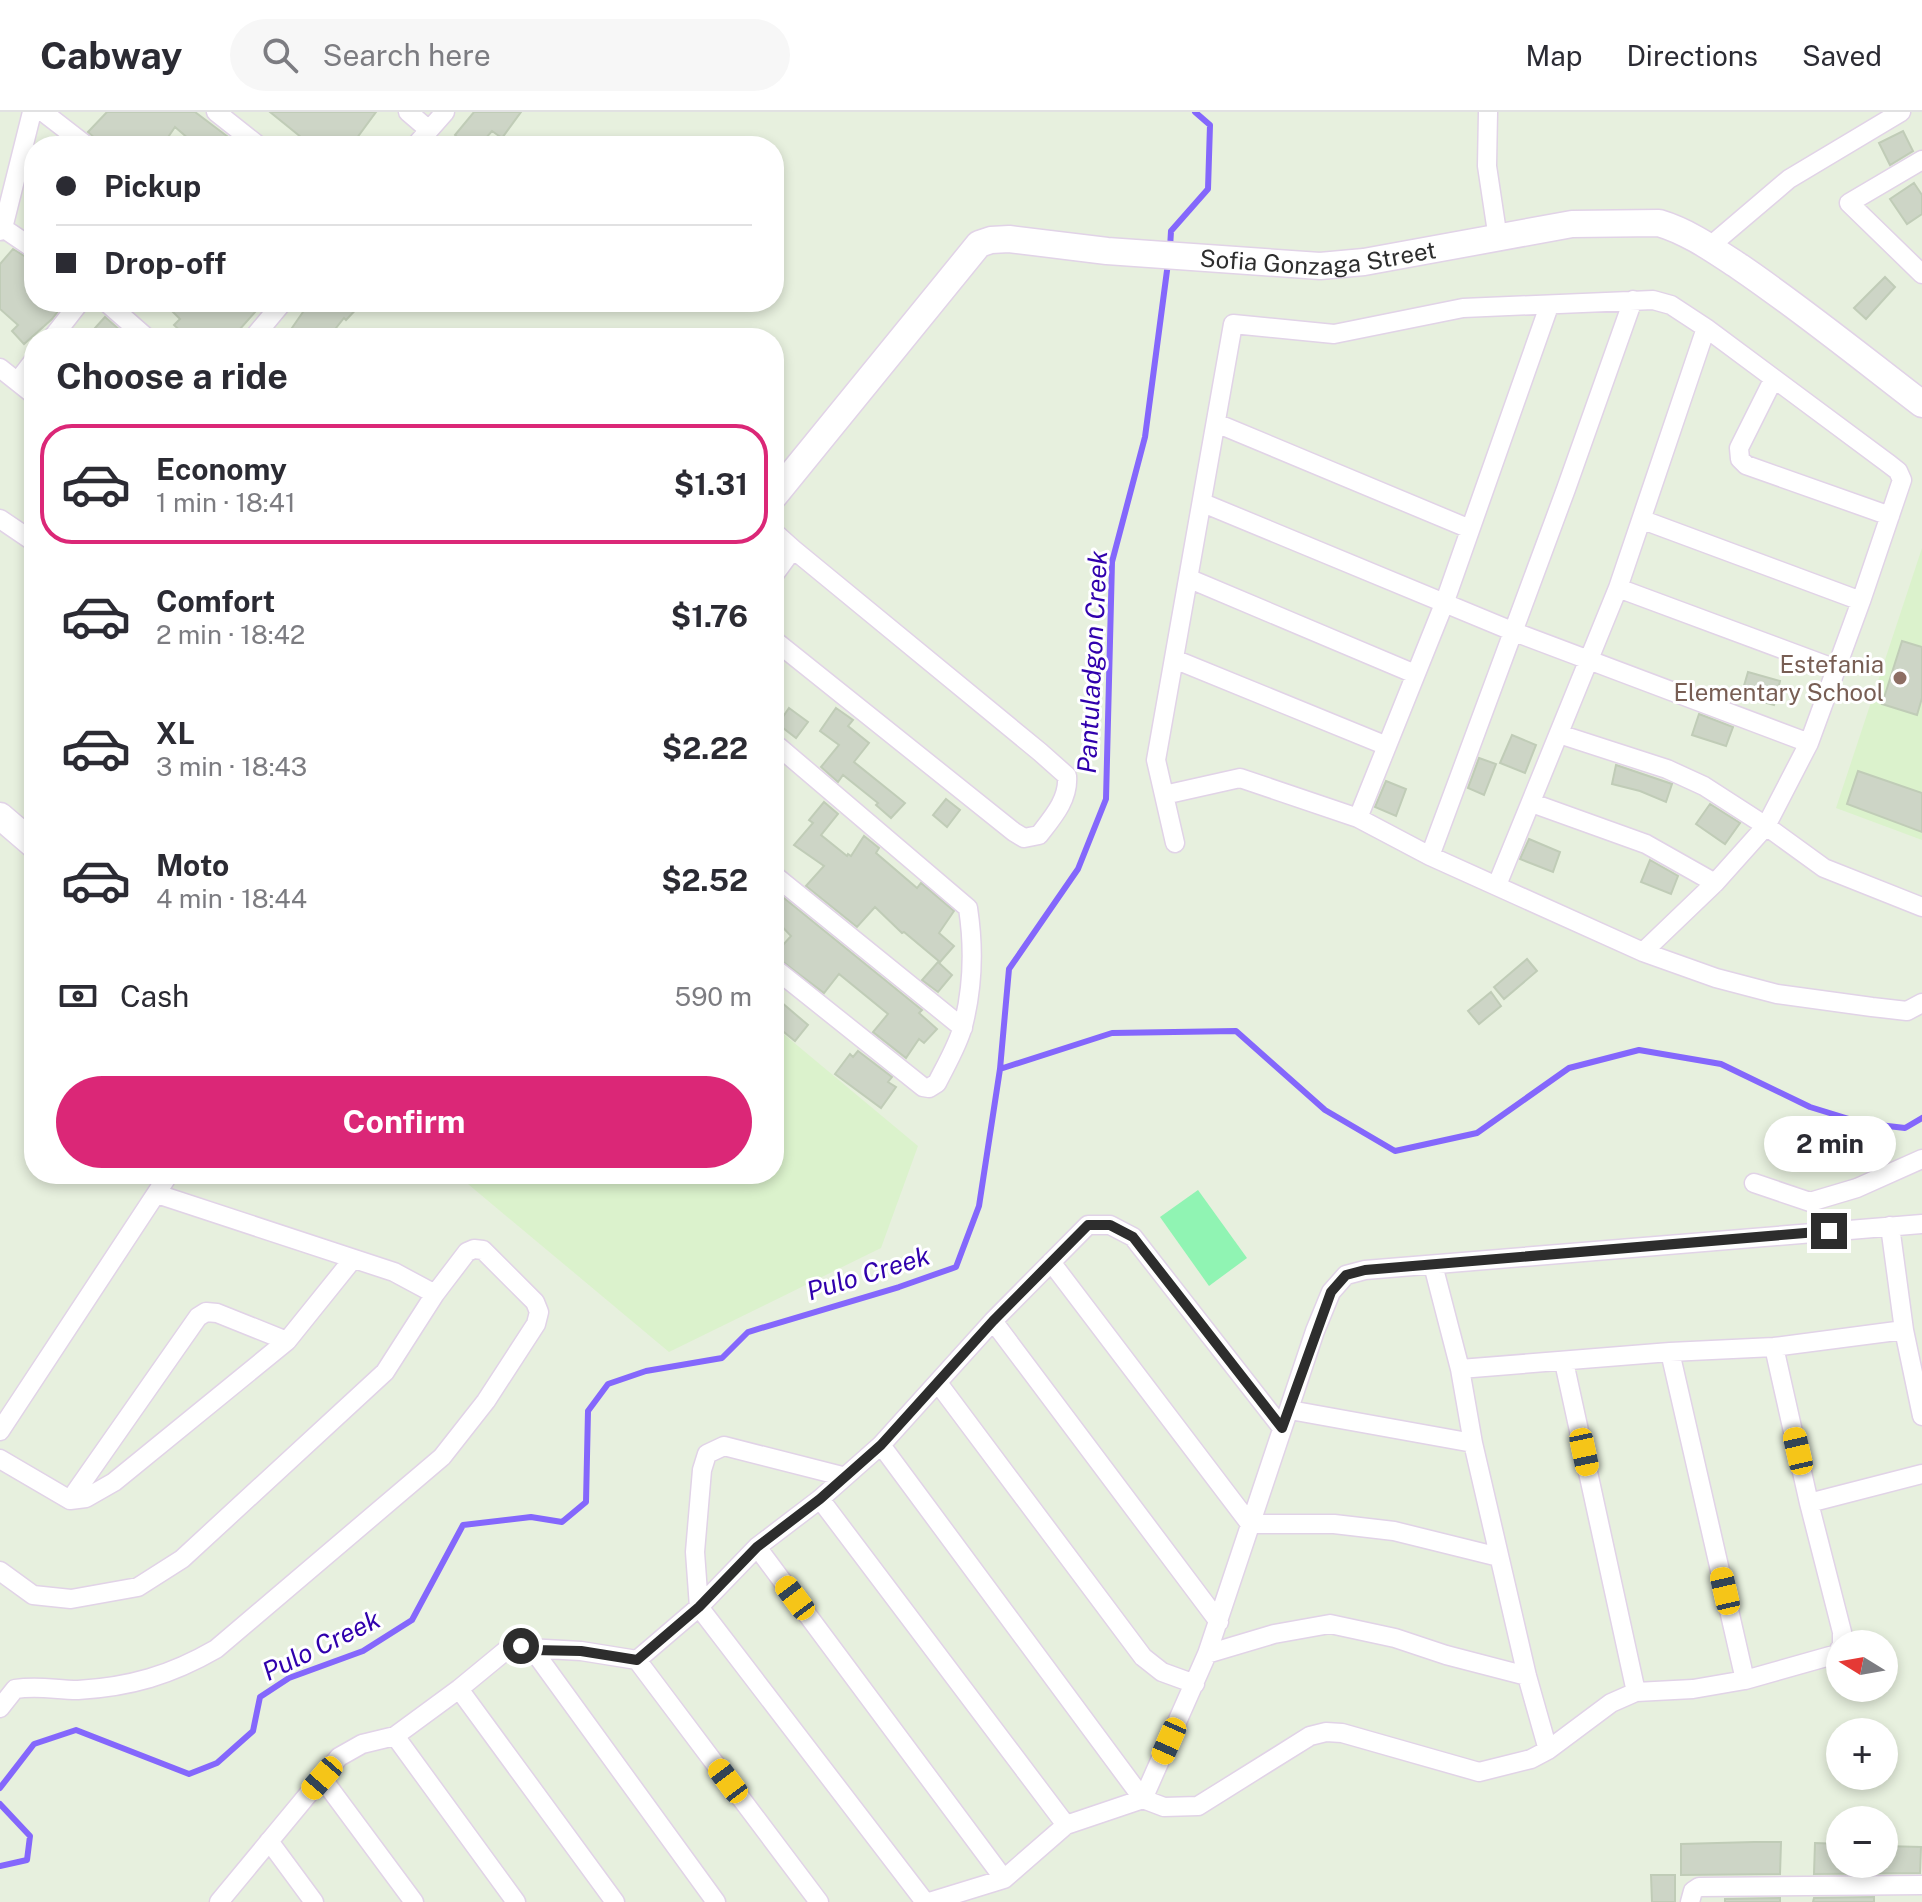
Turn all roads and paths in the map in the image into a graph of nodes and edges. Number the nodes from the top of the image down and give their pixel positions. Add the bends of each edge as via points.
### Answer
1 (32, 112) edge
2 (43, 112) edge
3 (216, 112) edge
4 (408, 112) edge
5 (445, 112) edge
6 (1488, 112) edge
7 (1901, 112) edge
8 (429, 130) junction
9 (26, 136) edge
10 (74, 136) edge
11 (246, 136) edge
12 (424, 136) edge
13 (24, 143) edge
14 (1922, 160) edge
15 (2, 230) edge
16 (1498, 239) junction
17 (24, 243) edge
18 (1709, 247) junction
19 (1922, 274) edge
20 (1633, 300) junction
21 (1549, 306) junction
22 (72, 312) edge
23 (117, 312) edge
24 (275, 312) edge
25 (60, 328) edge
26 (136, 328) edge
27 (261, 328) edge
28 (1706, 328) junction
29 (0, 368) edge
30 (24, 373) edge
31 (1773, 380) junction
32 (18, 381) junction
33 (24, 386) edge
34 (1922, 404) edge
35 (1216, 423) junction
36 (784, 484) edge
37 (1203, 503) junction
38 (1890, 516) junction
39 (0, 519) edge
40 (1643, 520) junction
41 (1470, 529) junction
42 (24, 535) edge
43 (784, 541) edge
44 (793, 549) junction
45 (784, 561) edge
46 (1190, 579) junction
47 (1618, 588) junction
48 (1861, 601) junction
49 (1444, 604) junction
50 (1512, 631) junction
51 (784, 648) edge
52 (1174, 659) junction
53 (1589, 661) junction
54 (1836, 669) junction
55 (1415, 674) junction
56 (1559, 734) junction
57 (1809, 743) junction
58 (1387, 746) junction
59 (784, 751) edge
60 (1164, 795) junction
61 (1532, 803) junction
62 (0, 816) edge
63 (1358, 818) junction
64 (1766, 826) junction
65 (24, 836) edge
66 (1175, 843) dead end
67 (1430, 856) junction
68 (784, 883) edge
69 (1715, 883) junction
70 (1497, 885) junction
71 (1922, 907) edge
72 (1643, 952) junction
73 (784, 976) edge
74 (1922, 1003) edge
75 (963, 1028) junction
76 (1922, 1159) edge
77 (1754, 1183) dead end
78 (163, 1184) edge
79 (157, 1194) junction
80 (1922, 1224) edge
81 (1890, 1226) junction
82 (353, 1259) junction
83 (1051, 1262) junction
84 (1433, 1265) junction
85 (435, 1294) junction
86 (993, 1321) junction
87 (1904, 1330) junction
88 (287, 1341) junction
89 (1774, 1347) junction
90 (1670, 1352) junction
91 (1564, 1362) junction
92 (1460, 1369) junction
93 (938, 1383) junction
94 (1290, 1410) junction
95 (1922, 1416) edge
96 (1282, 1428) junction
97 (0, 1431) edge
98 (1473, 1443) junction
99 (881, 1445) junction
100 (0, 1459) edge
101 (1922, 1474) edge
102 (842, 1476) junction
103 (820, 1499) junction
104 (70, 1500) junction
105 (1809, 1503) junction
106 (1250, 1524) junction
107 (757, 1547) junction
108 (1499, 1557) junction
109 (0, 1571) edge
110 (699, 1607) junction
111 (1219, 1622) junction
112 (1841, 1630) edge
113 (533, 1650) junction
114 (1207, 1654) junction
115 (1826, 1657) edge
116 (637, 1660) junction
117 (1527, 1676) junction
118 (1745, 1680) junction
119 (8, 1684) edge
120 (1195, 1684) junction
121 (459, 1689) junction
122 (1636, 1692) junction
123 (0, 1708) edge
124 (395, 1736) junction
125 (1548, 1750) junction
126 (322, 1778) junction
127 (1143, 1799) junction
128 (1066, 1825) junction
129 (269, 1841) junction
130 (1004, 1879) junction
131 (1922, 1885) edge
132 (1882, 1894) edge
133 (1691, 1897) edge
134 (219, 1902) edge
135 (314, 1902) edge
136 (414, 1902) edge
137 (516, 1902) edge
138 (615, 1902) edge
139 (716, 1902) edge
140 (819, 1902) edge
141 (927, 1902) edge

1 - 9 street
2 - 10 street
3 - 11 street
4 - 8 street
5 - 8 street
6 - 16 street via 1487,166
7 - 18 street via 1789,179
8 - 12 street
13 - 15 street
14 - 19 street via 1849,203
15 - 17 street
16 - 18 street, Sofia Gonzaga Street via 1572,224 1644,223 1672,227
16 - 36 street, Sofia Gonzaga Street via 1320,266 1009,239 979,244
18 - 34 street, Sofia Gonzaga Street
20 - 21 street
20 - 28 street via 1671,305
20 - 50 street
21 - 35 street via 1463,308 1334,334 1233,324
21 - 41 street
22 - 25 street
23 - 26 street
24 - 27 street
28 - 31 street
28 - 40 street
29 - 32 street
30 - 32 street
31 - 38 street via 1898,471 1902,480
31 - 38 street via 1739,448 1740,459
32 - 33 street
35 - 37 street
35 - 41 street
37 - 46 street
37 - 49 street
38 - 48 street
39 - 42 street
40 - 47 street
40 - 48 street
41 - 49 street
43 - 44 street
44 - 45 street
44 - 51 street via 1067,776 1068,790 1054,816 1039,835 1024,838 1014,832
46 - 52 street
46 - 55 street
47 - 53 street
47 - 54 street
48 - 54 street
49 - 50 street
49 - 55 street
50 - 53 street
50 - 67 street
52 - 58 street
52 - 60 street via 1156,760
53 - 56 street
53 - 57 street
54 - 57 street
55 - 58 street
56 - 61 street
56 - 64 street via 1667,769
57 - 64 street
58 - 63 street
59 - 75 street via 968,908 972,967
60 - 63 street via 1240,778
60 - 66 street
61 - 69 street via 1646,844
61 - 70 street
62 - 65 street
63 - 67 street
64 - 69 street
64 - 71 street via 1824,868
67 - 70 street
68 - 75 street
69 - 72 street
70 - 72 street
72 - 74 street via 1777,994 1907,1011
73 - 75 street via 923,1087 937,1083
76 - 77 street via 1810,1202
78 - 79 street
79 - 82 street
79 - 97 street
80 - 81 street
81 - 84 street
81 - 87 street
82 - 85 street via 394,1272
82 - 88 street
83 - 86 street
83 - 96 street via 1088,1225 1110,1225 1133,1237
83 - 106 street
84 - 92 street
84 - 94 street via 1346,1275 1331,1292
85 - 109 street via 385,1372 171,1566 138,1587 71,1599 33,1595
85 - 119 street via 467,1252 483,1250 539,1312 486,1401 442,1457 216,1649 182,1669 136,1683 76,1690
86 - 93 street
86 - 111 street
87 - 89 street
87 - 95 street
88 - 104 street via 114,1482 86,1498
88 - 104 street via 217,1313 198,1317
89 - 90 street
89 - 105 street
90 - 91 street
90 - 118 street
91 - 92 street
91 - 122 street
92 - 98 street
93 - 99 street
93 - 120 street via 1143,1657 1162,1672
94 - 96 street
94 - 98 street
96 - 106 street
98 - 108 street
99 - 102 street
99 - 127 street
100 - 104 street
101 - 105 street
102 - 103 street
102 - 110 street via 724,1446 707,1454 695,1552
103 - 107 street
103 - 128 street
105 - 112 street
106 - 108 street via 1334,1524 1394,1531
106 - 111 street
107 - 110 street
107 - 130 street
108 - 117 street
110 - 116 street
110 - 141 street
111 - 114 street
113 - 116 street
113 - 121 street via 510,1647
113 - 139 street
114 - 117 street via 1330,1624
114 - 120 street
115 - 118 street
116 - 140 street
117 - 125 street
118 - 122 street
119 - 123 street
120 - 127 street
121 - 124 street
121 - 138 street
122 - 125 street via 1611,1703
124 - 126 street via 362,1744 339,1757
124 - 137 street
125 - 127 street via 1479,1772 1326,1732 1310,1736 1198,1806 1164,1807
126 - 129 street
126 - 136 street
127 - 128 street
128 - 130 street
129 - 134 street
129 - 135 street
130 - 141 street
131 - 132 street
132 - 133 street via 1699,1887

